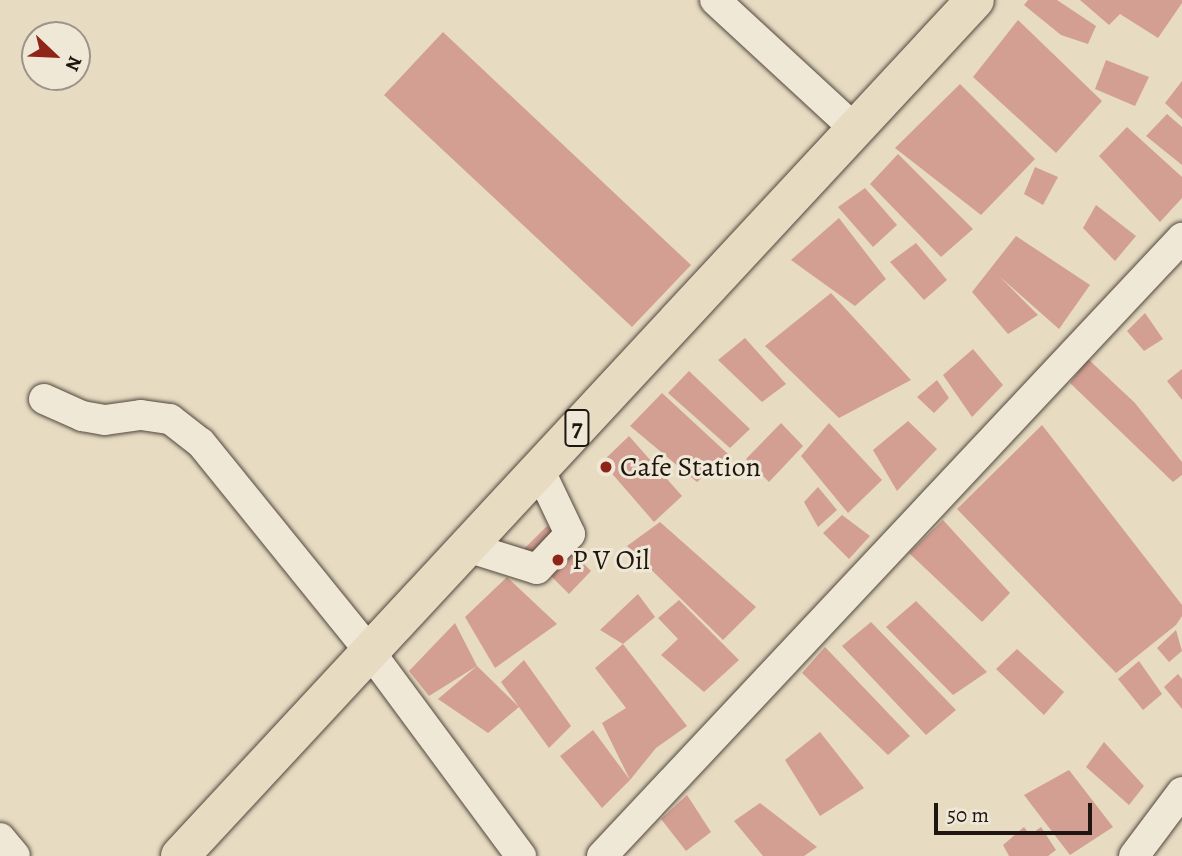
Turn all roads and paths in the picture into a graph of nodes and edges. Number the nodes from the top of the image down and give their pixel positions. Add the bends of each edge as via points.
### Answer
1 (715, 0) edge
2 (975, 0) edge
3 (855, 129) junction
4 (1177, 251) edge
5 (44, 399) dead end
6 (539, 469) junction
7 (467, 547) junction
8 (370, 652) junction
9 (1182, 792) edge
10 (0, 838) edge
11 (15, 856) edge
12 (180, 856) edge
13 (521, 856) edge
14 (602, 856) edge
15 (1134, 856) edge

1 - 3 street
2 - 3 highway, 7
3 - 6 highway, 7
4 - 14 street
5 - 8 street via 82,416 105,420 141,415 170,419 201,443
6 - 7 highway, 7
6 - 7 street via 569,534 561,543 537,569
7 - 8 highway, 7
8 - 12 highway, 7
8 - 13 street
9 - 15 street
10 - 11 street

